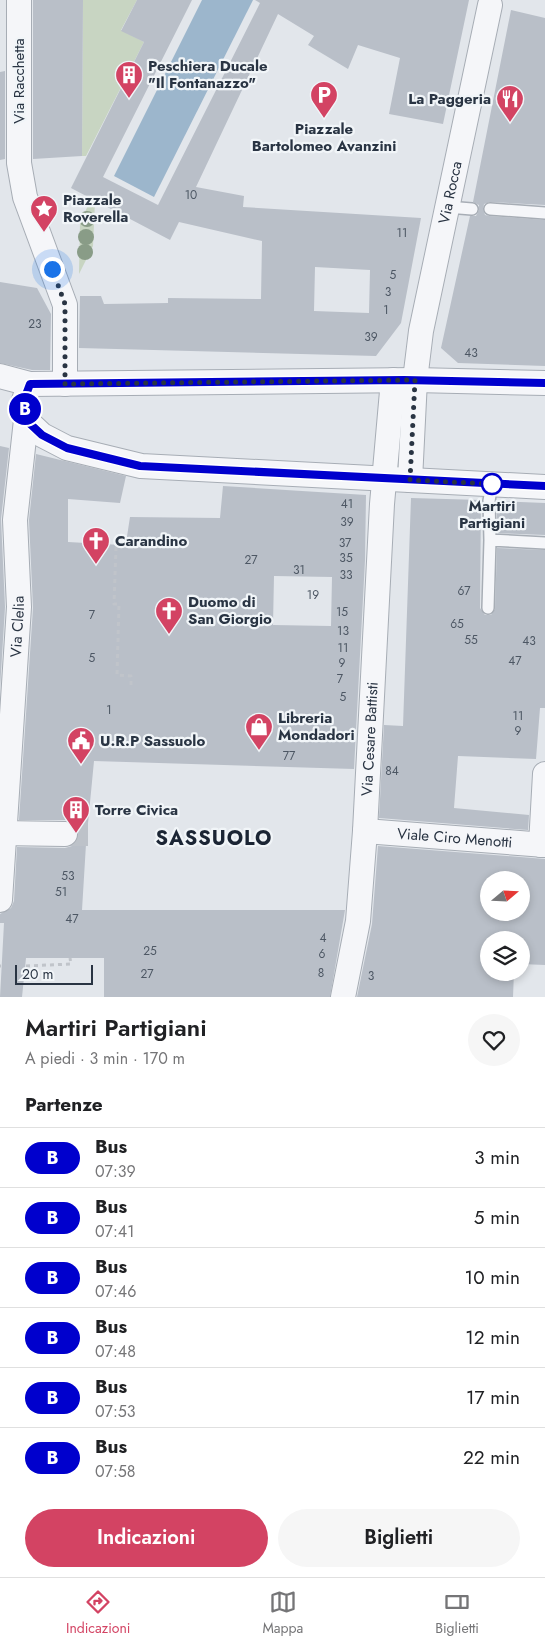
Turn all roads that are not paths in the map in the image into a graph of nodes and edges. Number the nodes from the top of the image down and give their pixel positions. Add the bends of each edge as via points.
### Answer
1 (19, 0) edge
2 (490, 4) dead end
3 (12, 158) edge
4 (447, 207) junction
5 (472, 209) dead end
6 (490, 209) dead end
7 (545, 213) edge
8 (0, 376) edge
9 (404, 380) junction
10 (545, 383) edge
11 (30, 384) junction
12 (65, 384) junction
13 (26, 420) junction
14 (384, 478) junction
15 (410, 480) junction
16 (492, 484) junction
17 (545, 486) edge
18 (490, 540) junction
19 (545, 543) edge
20 (488, 608) dead end
21 (545, 774) edge
22 (365, 831) junction
23 (3, 833) edge
24 (65, 834) tunnel mouth
25 (543, 845) edge
26 (0, 900) edge
27 (343, 997) edge

1 - 3 street, Via Racchetta
2 - 4 street, Via Rocca
3 - 12 street via 65,304 70,350
4 - 5 lane
4 - 9 street, Via Rocca via 421,331
6 - 7 lane
8 - 11 street
9 - 10 street
9 - 12 street
9 - 14 street, Via Cesare Battisti
9 - 15 street
11 - 12 street
11 - 13 street, Via Clelia via 24,400
13 - 14 street via 42,435 67,448 140,466
13 - 23 street, Via Clelia via 15,520 19,607
14 - 15 street
14 - 22 street, Via Cesare Battisti
15 - 16 street
16 - 17 street
16 - 18 lane
18 - 19 lane
18 - 20 lane
21 - 25 street
22 - 25 street, Viale Ciro Menotti
22 - 27 street, Via Cesare Battisti via 358,922
23 - 24 street
23 - 26 street, Via Clelia

